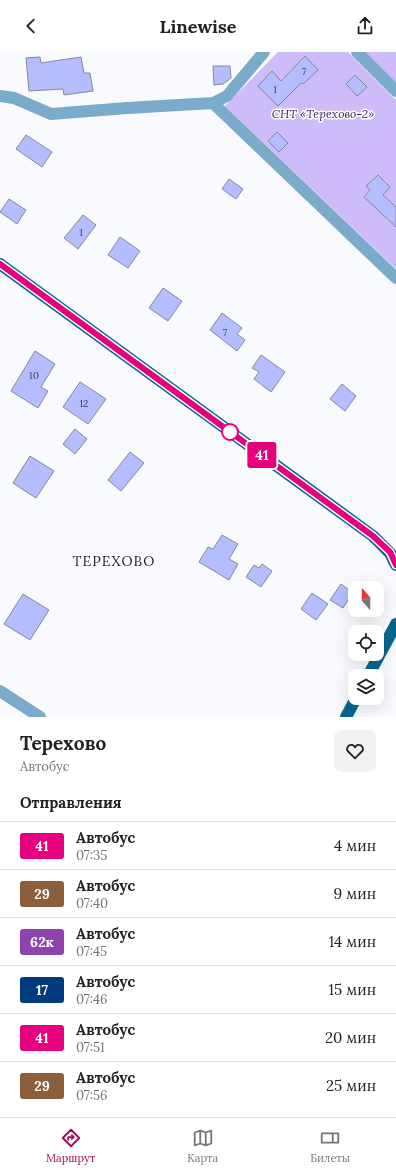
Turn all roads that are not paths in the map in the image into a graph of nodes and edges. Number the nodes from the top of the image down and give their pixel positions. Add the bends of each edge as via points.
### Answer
1 (264, 52) edge
2 (357, 52) edge
3 (396, 91) edge
4 (0, 96) edge
5 (213, 103) junction
6 (0, 264) edge
7 (396, 278) edge
8 (396, 565) edge
9 (396, 624) edge
10 (372, 669) edge
11 (0, 690) edge
12 (352, 705) edge
13 (40, 717) edge
14 (346, 717) edge

1 - 5 street via 227,96
2 - 3 street
4 - 5 street via 14,98 51,114
5 - 7 street
6 - 8 main road via 373,536 390,552
9 - 10 main road
11 - 13 street
12 - 14 main road

